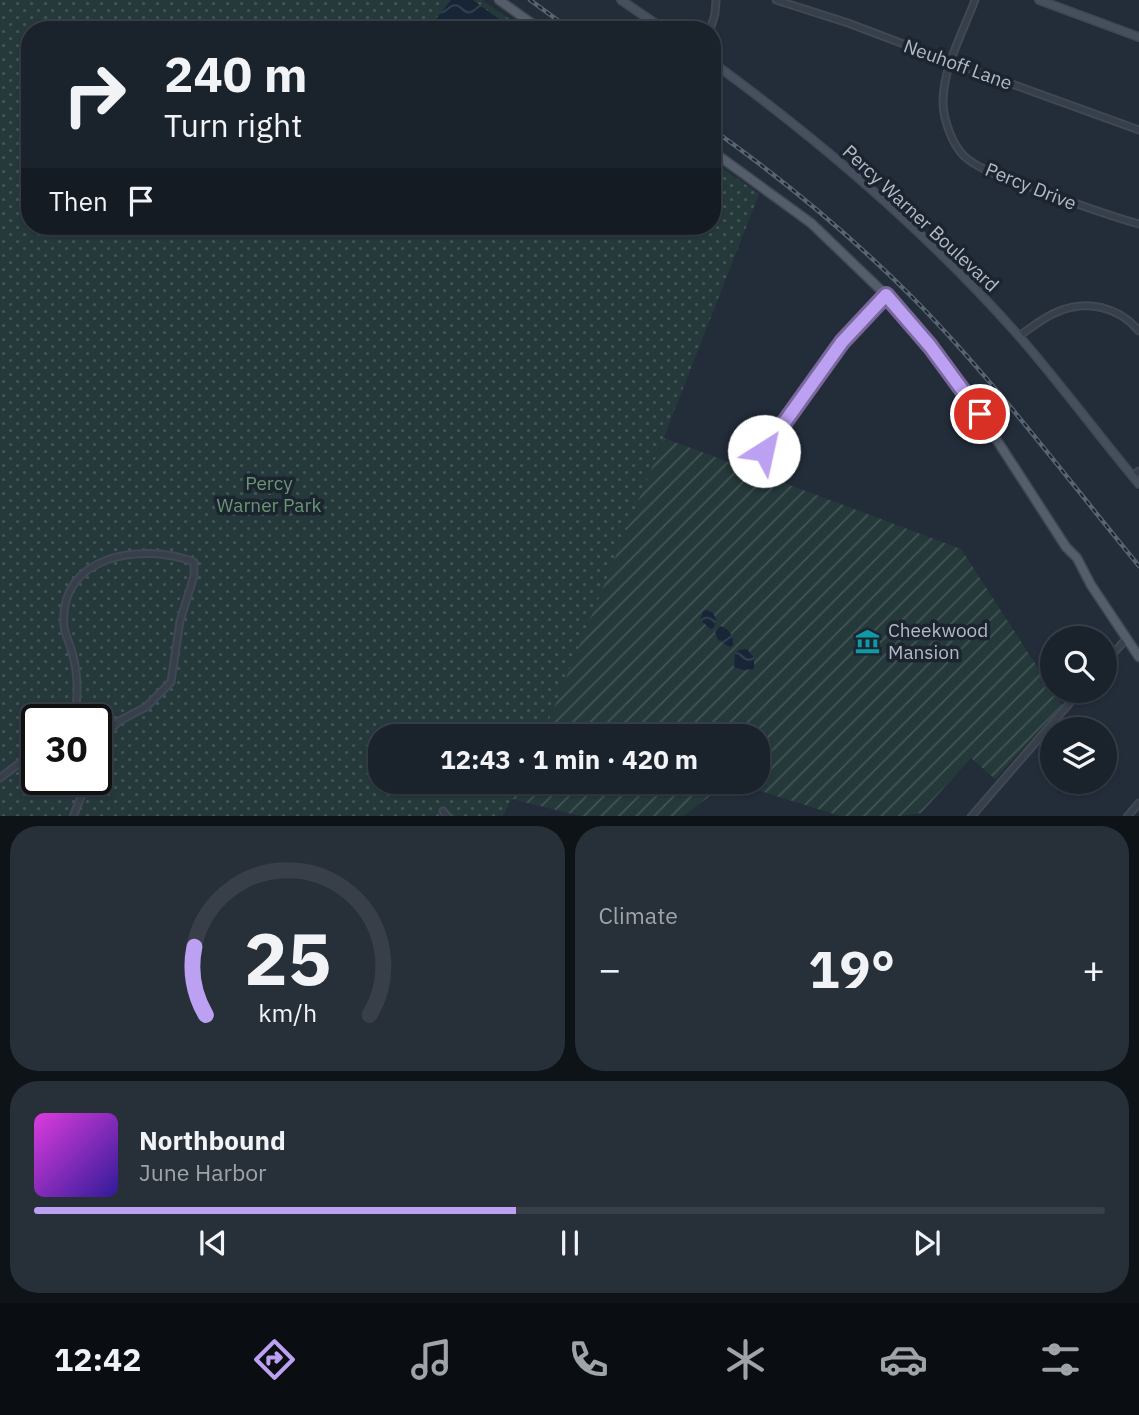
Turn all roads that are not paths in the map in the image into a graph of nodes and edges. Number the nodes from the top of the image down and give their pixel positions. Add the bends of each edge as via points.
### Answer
1 (499, 0) edge
2 (621, 0) edge
3 (716, 0) edge
4 (776, 0) edge
5 (975, 0) edge
6 (1039, 0) edge
7 (528, 21) edge
8 (652, 21) edge
9 (713, 21) edge
10 (1139, 37) edge
11 (951, 62) junction
12 (721, 69) edge
13 (1139, 130) edge
14 (721, 158) edge
15 (1139, 224) edge
16 (886, 295) junction
17 (1139, 331) edge
18 (1019, 336) junction
19 (764, 451) dead end
20 (1136, 474) edge
21 (1139, 484) edge
22 (1126, 638) junction
23 (1117, 649) edge
24 (1139, 657) edge
25 (1070, 703) edge
26 (76, 704) edge
27 (112, 728) edge
28 (21, 762) edge
29 (0, 778) edge
30 (82, 795) edge
31 (443, 811) dead end
32 (73, 816) edge
33 (447, 816) edge
34 (972, 816) edge

1 - 7 main road
2 - 8 street
3 - 9 street
4 - 11 street, Neuhoff Lane
5 - 11 street, Percy Drive
6 - 10 street
11 - 13 street, Neuhoff Lane
11 - 15 street, Percy Drive via 943,104 949,132 964,156 985,169 1095,212
12 - 18 street, Percy Warner Boulevard via 866,183 946,257
14 - 16 main road via 811,223
16 - 19 street via 842,342
16 - 22 main road via 967,394
17 - 18 street via 1111,309 1088,305 1058,311
18 - 20 street, Percy Warner Boulevard
20 - 21 street, Percy Warner Boulevard
22 - 23 street
22 - 24 main road
25 - 34 street
26 - 27 street via 74,656 64,628 71,588 100,561 131,554 161,554 194,562 171,682 146,707
28 - 29 street
30 - 32 street
31 - 33 street

